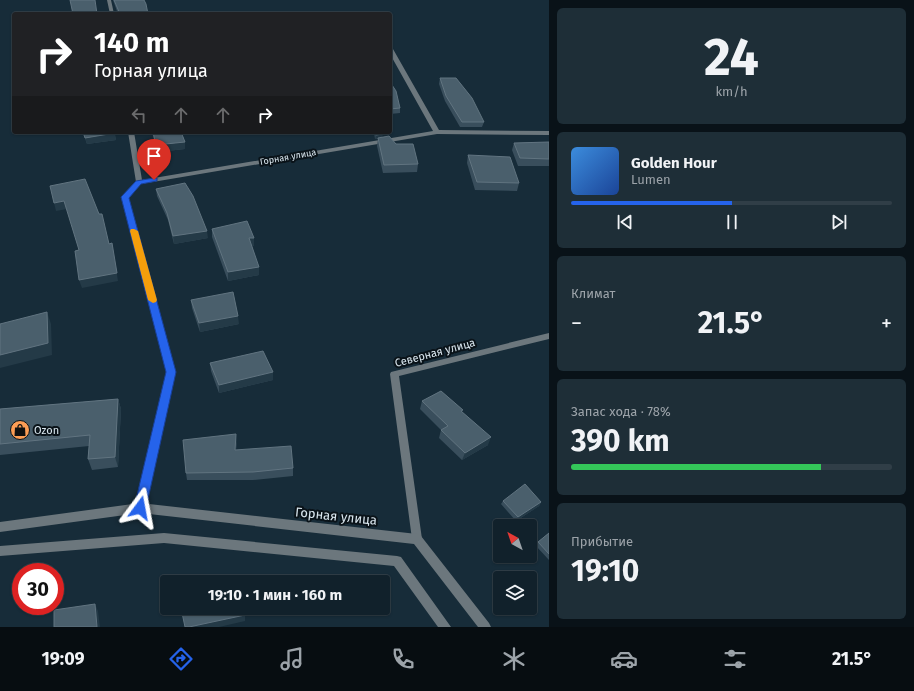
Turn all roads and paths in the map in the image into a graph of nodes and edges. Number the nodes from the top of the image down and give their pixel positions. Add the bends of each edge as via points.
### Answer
1 (109, 0) edge
2 (112, 12) edge
3 (392, 53) edge
4 (437, 132) junction
5 (549, 133) edge
6 (131, 134) edge
7 (139, 182) junction
8 (549, 336) edge
9 (140, 508) junction
10 (0, 527) edge
11 (418, 539) junction
12 (0, 551) edge
13 (446, 627) edge
14 (485, 627) edge

1 - 2 street
3 - 4 street
4 - 5 street, Горная улица
4 - 7 street, Горная улица
6 - 7 street
7 - 9 street via 125,197 171,372
8 - 11 street, Северная улица via 394,374
9 - 10 street, Горная улица
9 - 11 street, Горная улица
11 - 14 street
12 - 13 street via 164,538 397,561

